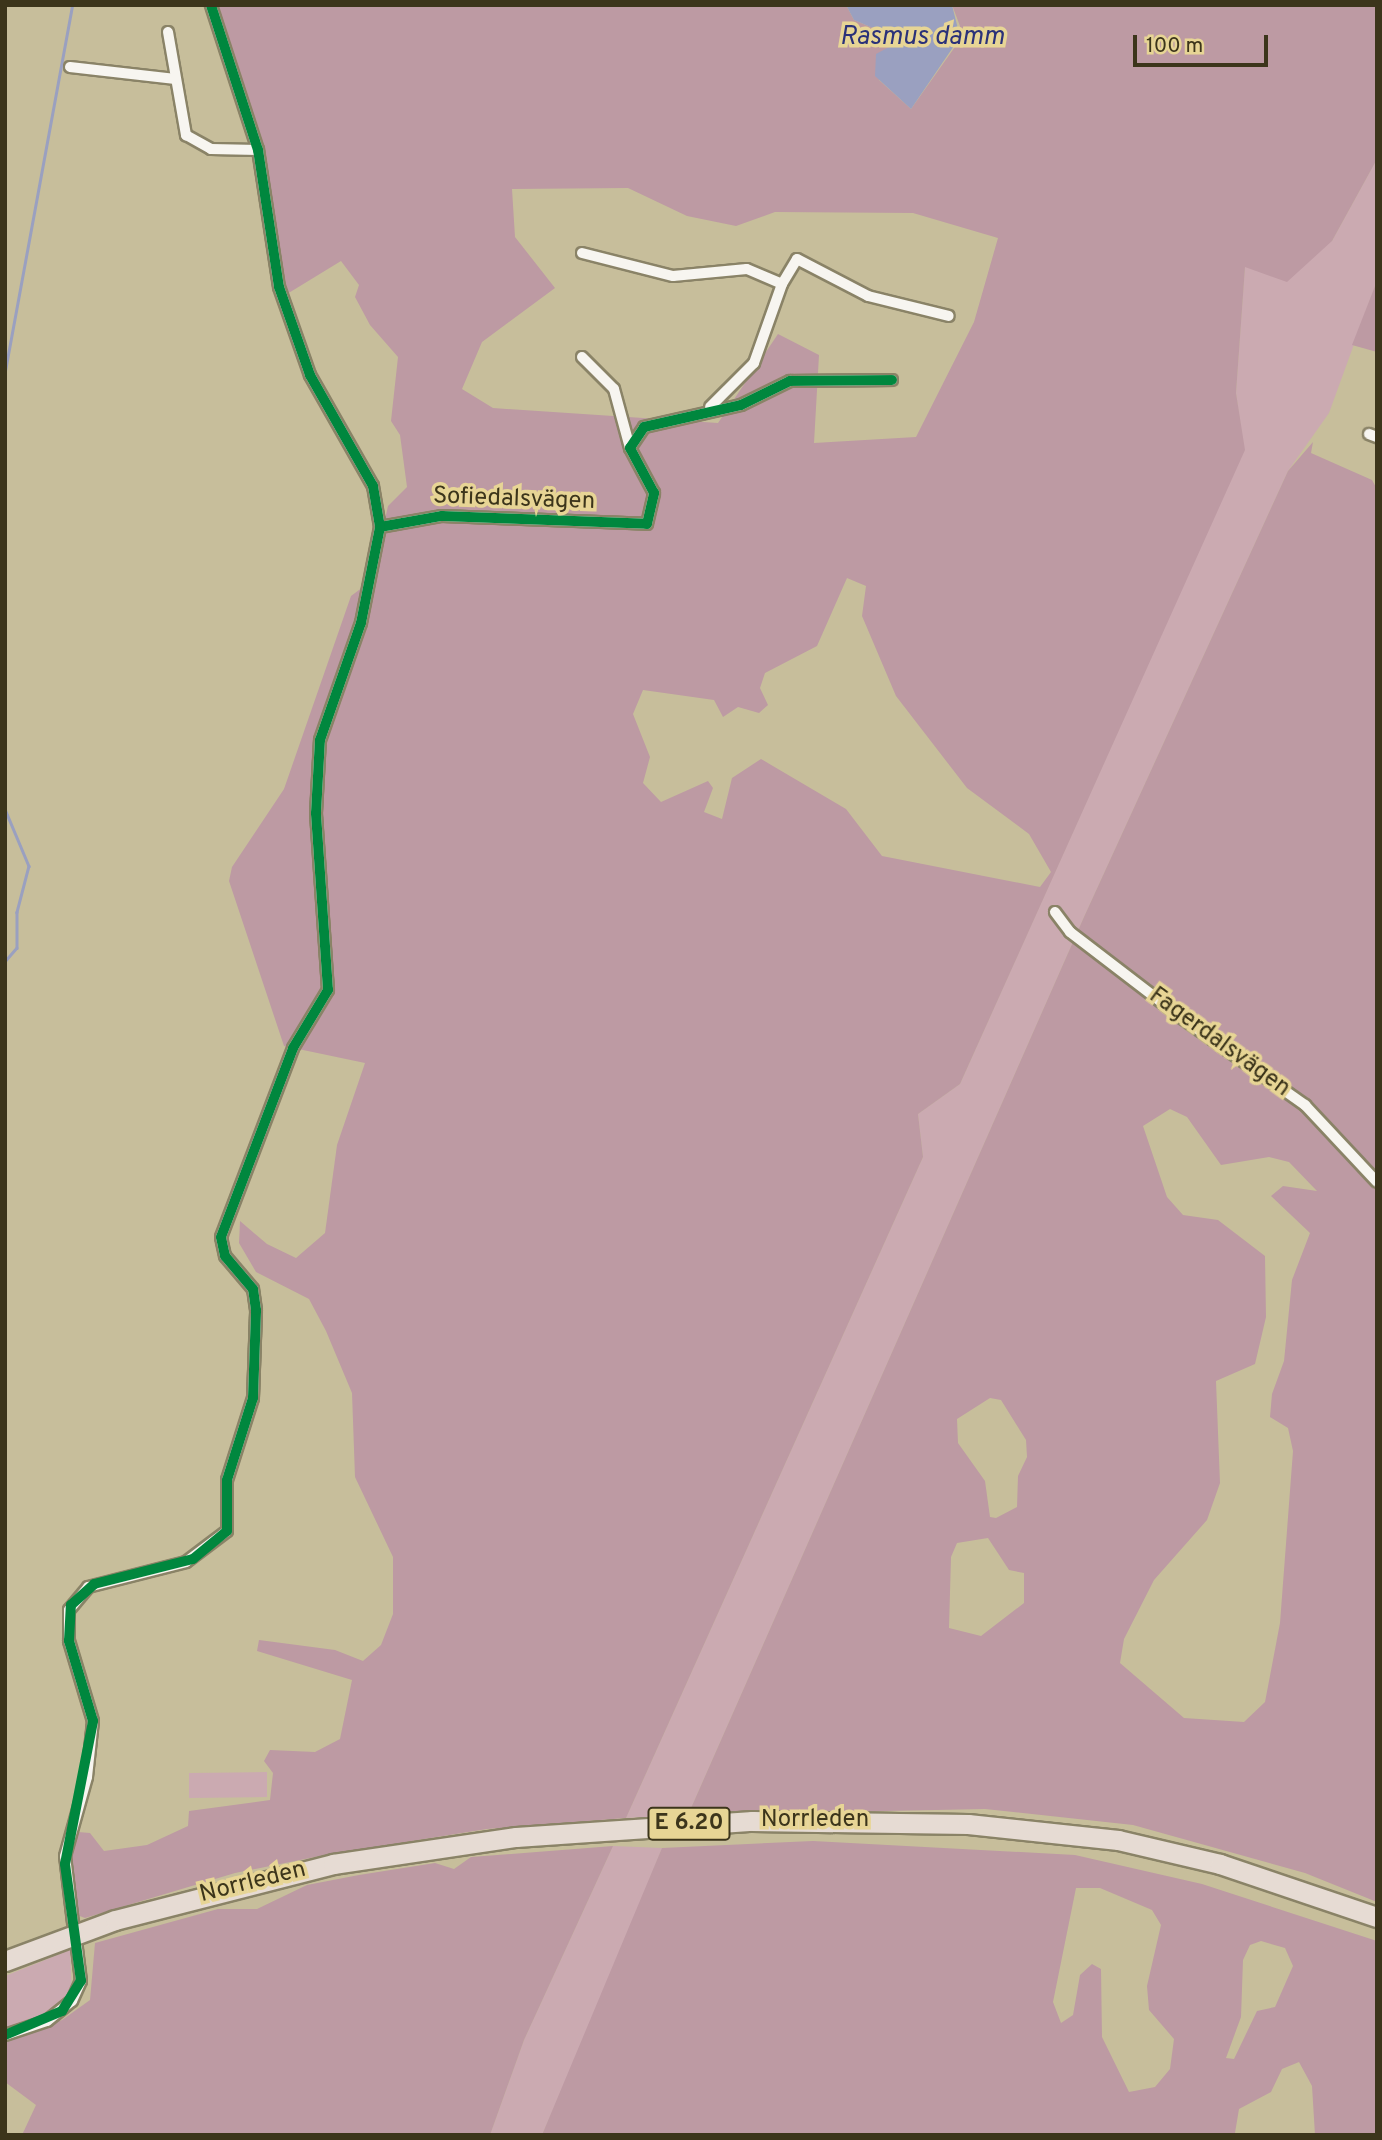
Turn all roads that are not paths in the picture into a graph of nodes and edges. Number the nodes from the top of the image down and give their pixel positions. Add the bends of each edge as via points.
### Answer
1 (211, 5) edge
2 (168, 32) dead end
3 (70, 67) dead end
4 (175, 79) junction
5 (258, 150) junction
6 (582, 253) dead end
7 (782, 284) junction
8 (949, 316) dead end
9 (582, 357) dead end
10 (892, 380) dead end
11 (704, 411) junction
12 (630, 448) junction
13 (380, 527) junction
14 (1055, 912) dead end
15 (1377, 1182) edge
16 (1377, 1917) edge
17 (73, 1923) dead end
18 (77, 1947) dead end
19 (5, 1961) edge
20 (5, 2035) edge

1 - 5 street
2 - 4 street
3 - 4 street
4 - 5 street via 189,139 211,149
5 - 13 street via 282,297 310,375 373,486
6 - 7 street via 673,276 747,269
7 - 8 street via 797,259 868,296
7 - 11 street via 754,363 735,388
9 - 12 street via 614,389
10 - 11 street via 790,381 741,404
11 - 12 street via 648,425
12 - 13 street, Sofiedalsvägen via 654,493 647,524 442,516
13 - 17 street via 361,623 320,740 316,825 328,990 290,1055 221,1237 225,1256 253,1289 256,1310 253,1398 228,1480 227,1531 186,1562 88,1587 69,1610 69,1641 93,1721 87,1777 65,1856
14 - 15 street, Fagerdalsvägen via 1070,932 1305,1105
16 - 19 highway, Norrleden / E 6.20 via 1220,1864 1118,1840 968,1824 752,1821 516,1837 321,1867 115,1920
18 - 20 street via 81,1981 72,2001 47,2021

